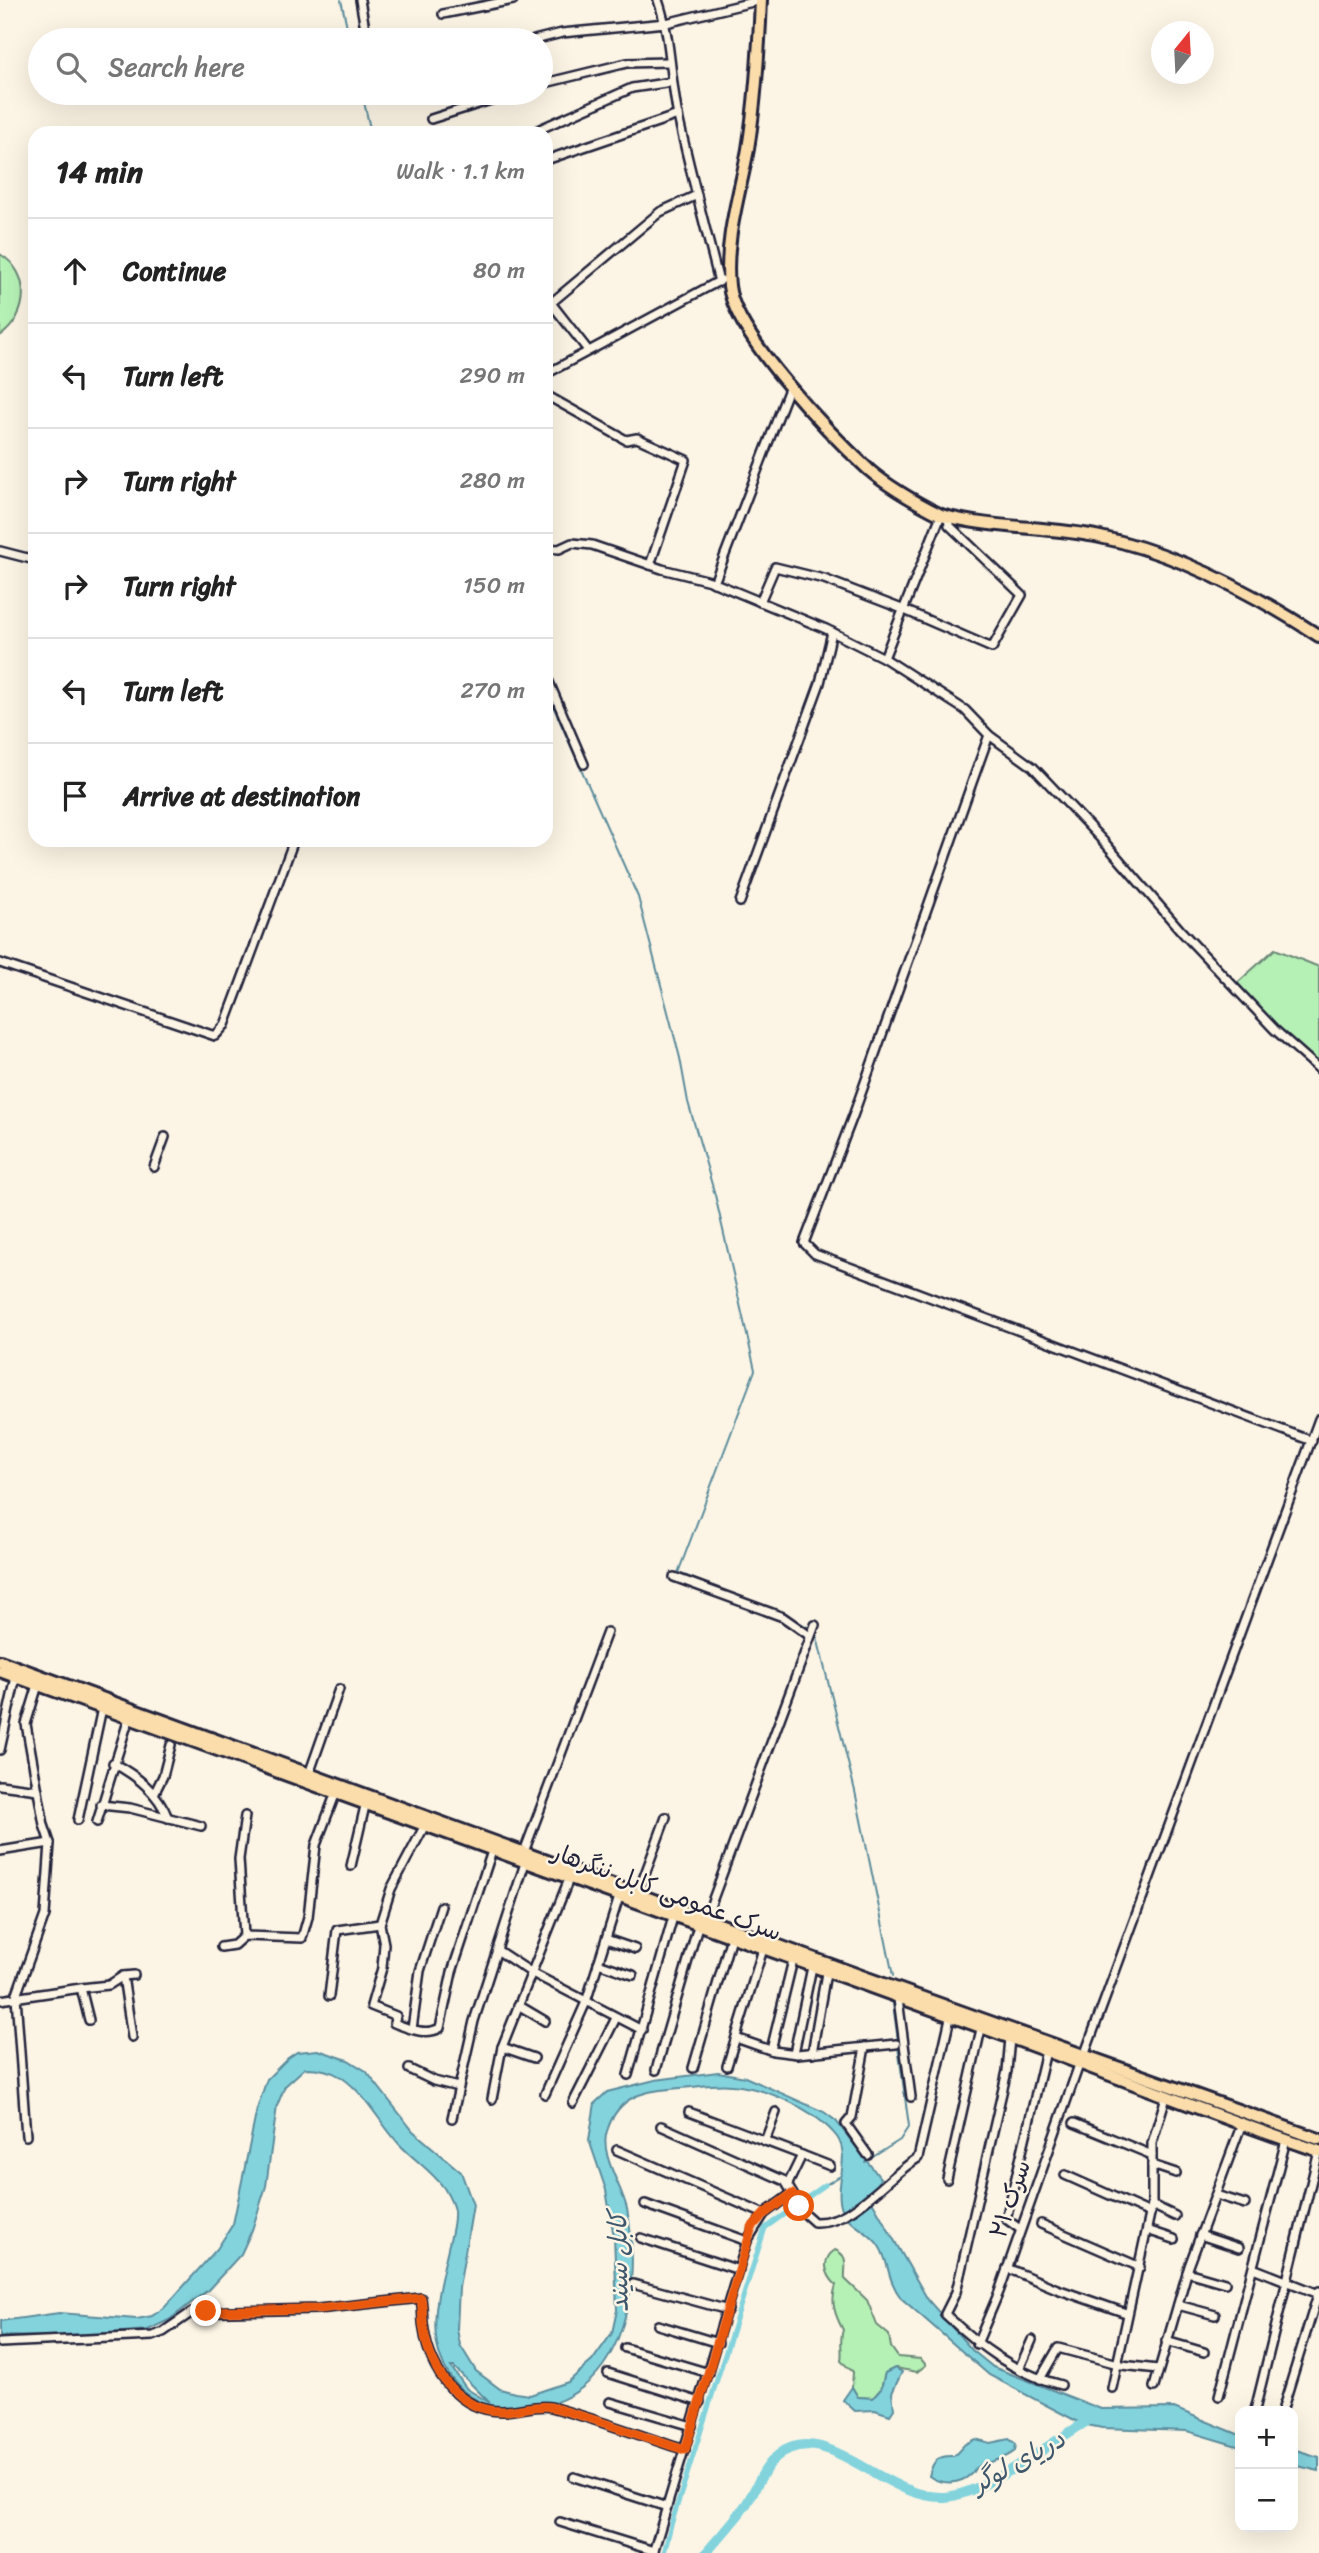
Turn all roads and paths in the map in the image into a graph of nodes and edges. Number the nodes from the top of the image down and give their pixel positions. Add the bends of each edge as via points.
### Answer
1 (360, 0) edge
2 (513, 0) edge
3 (658, 0) edge
4 (761, 0) edge
5 (443, 14) dead end
6 (666, 23) junction
7 (365, 28) edge
8 (553, 35) edge
9 (668, 62) junction
10 (553, 81) edge
11 (672, 82) junction
12 (476, 105) edge
13 (678, 115) junction
14 (430, 120) dead end
15 (547, 126) edge
16 (553, 158) edge
17 (697, 195) junction
18 (729, 272) junction
19 (719, 282) junction
20 (553, 301) edge
21 (553, 306) edge
22 (587, 349) junction
23 (553, 370) edge
24 (790, 386) junction
25 (553, 400) edge
26 (944, 516) junction
27 (553, 549) edge
28 (0, 551) edge
29 (28, 558) edge
30 (650, 565) junction
31 (714, 583) junction
32 (760, 602) junction
33 (902, 608) junction
34 (832, 632) junction
35 (1319, 636) edge
36 (884, 659) junction
37 (553, 691) edge
38 (989, 735) junction
39 (584, 764) dead end
40 (291, 847) edge
41 (740, 902) dead end
42 (0, 963) edge
43 (1319, 1069) edge
44 (165, 1136) dead end
45 (154, 1167) dead end
46 (1319, 1419) edge
47 (1311, 1441) junction
48 (674, 1577) dead end
49 (815, 1625) dead end
50 (607, 1632) dead end
51 (810, 1636) junction
52 (0, 1661) edge
53 (0, 1671) edge
54 (16, 1676) junction
55 (38, 1685) junction
56 (339, 1689) dead end
57 (102, 1708) junction
58 (129, 1718) junction
59 (171, 1745) dead end
60 (0, 1750) edge
61 (113, 1763) junction
62 (307, 1779) junction
63 (0, 1785) edge
64 (38, 1790) junction
65 (153, 1794) junction
66 (334, 1795) junction
67 (101, 1805) junction
68 (365, 1806) junction
69 (246, 1816) dead end
70 (666, 1817) dead end
71 (168, 1818) junction
72 (78, 1820) dead end
73 (97, 1822) dead end
74 (201, 1826) dead end
75 (424, 1827) junction
76 (50, 1843) junction
77 (0, 1851) edge
78 (492, 1851) junction
79 (524, 1857) junction
80 (351, 1866) dead end
81 (569, 1878) junction
82 (638, 1894) junction
83 (619, 1897) junction
84 (442, 1906) dead end
85 (673, 1917) junction
86 (380, 1924) junction
87 (702, 1924) junction
88 (244, 1936) junction
89 (731, 1937) junction
90 (606, 1939) junction
91 (221, 1947) dead end
92 (635, 1949) dead end
93 (763, 1949) junction
94 (497, 1950) junction
95 (793, 1960) junction
96 (598, 1963) junction
97 (812, 1967) junction
98 (532, 1973) junction
99 (827, 1973) junction
100 (134, 1975) dead end
101 (633, 1975) dead end
102 (123, 1976) junction
103 (82, 1988) junction
104 (16, 1996) junction
105 (329, 1996) dead end
106 (898, 1998) junction
107 (0, 2000) edge
108 (586, 2002) junction
109 (518, 2006) junction
110 (616, 2018) junction
111 (950, 2018) junction
112 (89, 2020) dead end
113 (545, 2021) dead end
114 (412, 2029) junction
115 (981, 2029) junction
116 (642, 2031) junction
117 (132, 2037) dead end
118 (736, 2038) junction
119 (1010, 2038) junction
120 (896, 2044) dead end
121 (502, 2047) junction
122 (865, 2047) junction
123 (771, 2050) junction
124 (1046, 2051) junction
125 (793, 2053) junction
126 (812, 2053) junction
127 (534, 2058) dead end
128 (1081, 2062) junction
129 (727, 2066) dead end
130 (693, 2068) dead end
131 (409, 2069) dead end
132 (656, 2070) dead end
133 (628, 2075) dead end
134 (457, 2087) junction
135 (545, 2094) dead end
136 (911, 2097) dead end
137 (1166, 2097) junction
138 (492, 2099) dead end
139 (573, 2103) dead end
140 (690, 2112) dead end
141 (776, 2112) dead end
142 (452, 2118) dead end
143 (1074, 2123) dead end
144 (662, 2126) dead end
145 (1241, 2126) junction
146 (26, 2136) dead end
147 (1319, 2139) edge
148 (1286, 2140) junction
149 (765, 2141) junction
150 (617, 2150) dead end
151 (1319, 2151) edge
152 (802, 2155) junction
153 (868, 2155) dead end
154 (1152, 2155) junction
155 (1152, 2165) junction
156 (830, 2166) dead end
157 (1176, 2173) dead end
158 (1065, 2175) dead end
159 (947, 2179) dead end
160 (788, 2184) junction
161 (1216, 2195) junction
162 (795, 2200) junction
163 (645, 2204) dead end
164 (1245, 2204) dead end
165 (1151, 2209) junction
166 (764, 2214) junction
167 (1175, 2216) dead end
168 (1041, 2224) dead end
169 (1020, 2229) junction
170 (1147, 2230) junction
171 (1200, 2235) junction
172 (641, 2238) dead end
173 (1174, 2239) dead end
174 (747, 2241) junction
175 (1239, 2248) dead end
176 (1140, 2267) junction
177 (1007, 2268) junction
178 (1253, 2268) junction
179 (739, 2270) junction
180 (1187, 2272) junction
181 (1286, 2280) junction
182 (1225, 2283) dead end
183 (634, 2284) dead end
184 (1319, 2293) edge
185 (1178, 2305) junction
186 (729, 2310) junction
187 (1126, 2313) junction
188 (1215, 2315) dead end
189 (658, 2325) dead end
190 (1032, 2340) dead end
191 (1167, 2341) junction
192 (0, 2343) edge
193 (718, 2343) junction
194 (977, 2344) junction
195 (625, 2348) dead end
196 (1204, 2352) dead end
197 (1117, 2364) junction
198 (1019, 2369) junction
199 (1158, 2369) junction
200 (608, 2373) dead end
201 (709, 2373) junction
202 (1040, 2379) junction
203 (1061, 2385) dead end
204 (1154, 2387) dead end
205 (1112, 2388) dead end
206 (1219, 2396) dead end
207 (611, 2402) dead end
208 (700, 2402) junction
209 (1256, 2406) edge
210 (1284, 2406) edge
211 (692, 2426) junction
212 (685, 2450) junction
213 (574, 2477) dead end
214 (667, 2507) junction
215 (560, 2522) dead end
216 (654, 2552) edge

1 - 7 street
2 - 5 street
3 - 6 street
4 - 6 street
4 - 18 highway via 755,105
6 - 8 street
6 - 9 street
9 - 10 street via 627,63
9 - 11 street
11 - 13 street
11 - 15 street via 632,88
12 - 14 street
13 - 16 street
13 - 17 street
17 - 19 street
17 - 20 street via 660,212
18 - 19 street
18 - 24 highway via 731,303
19 - 22 street
21 - 22 street
22 - 23 street
24 - 26 highway via 870,471
24 - 31 street
25 - 30 street via 626,440 637,438 687,460
26 - 33 street
26 - 33 street via 1022,595 992,648
26 - 35 highway via 1102,537 1190,565 1281,611
27 - 30 street via 572,543 592,545
28 - 29 street
30 - 31 street
31 - 32 street
32 - 33 street via 775,567 824,579
32 - 34 street
33 - 36 street
34 - 36 street
34 - 41 street via 820,683
36 - 38 street via 965,710
37 - 39 street
38 - 43 street via 1033,767 1182,932 1275,1030
38 - 47 street via 804,1243 815,1254
40 - 42 street via 225,1025 215,1036
44 - 45 street
46 - 47 street, سرک ۲۱
47 - 128 street, سرک ۲۱
48 - 51 street via 783,1617
49 - 51 street
50 - 79 street
51 - 87 street
52 - 62 highway, سرک عمومی کابل ننگرهار
53 - 54 highway, سرک عمومی کابل ننگرهار
54 - 55 highway, سرک عمومی کابل ننگرهار
54 - 60 street
55 - 57 highway, سرک عمومی کابل ننگرهار
55 - 64 street via 26,1724
56 - 62 street
57 - 58 highway, سرک عمومی کابل ننگرهار
57 - 72 street
58 - 61 street
58 - 62 highway, سرک عمومی کابل ننگرهار
59 - 65 street
61 - 65 street via 135,1774
61 - 67 street
62 - 66 highway, سرک عمومی کابل ننگرهار
62 - 79 highway, سرک عمومی کابل ننگرهار
63 - 64 street
64 - 76 street
65 - 71 street
66 - 68 highway, سرک عمومی کابل ننگرهار
66 - 88 street via 316,1845 302,1938
67 - 71 street
67 - 73 street
68 - 75 highway, سرک عمومی کابل ننگرهار
68 - 80 street
69 - 88 street via 239,1859
70 - 82 street
71 - 74 street
75 - 78 highway, سرک عمومی کابل ننگرهار
75 - 86 street via 391,1889
76 - 77 street
76 - 104 street via 45,1915
78 - 79 highway, سرک عمومی کابل ننگرهار
78 - 114 street via 452,1972 440,2028
79 - 81 highway, سرک عمومی کابل ننگرهار
79 - 82 highway, سرک عمومی کابل ننگرهار
79 - 94 street
81 - 83 highway, سرک عمومی کابل ننگرهار
81 - 98 street
82 - 87 highway, سرک عمومی کابل ننگرهار
83 - 85 highway, سرک عمومی کابل ننگرهار
83 - 90 street
84 - 114 street via 420,1971
85 - 87 highway, سرک عمومی کابل ننگرهار
85 - 116 street
86 - 105 street via 337,1930
86 - 114 street via 382,1968 371,2006 396,2016 394,2023
87 - 89 highway, سرک عمومی کابل ننگرهار
87 - 128 highway, سرک عمومی کابل ننگرهار
87 - 132 street
88 - 91 street via 234,1945
89 - 93 highway, سرک عمومی کابل ننگرهار
89 - 130 street
90 - 92 street
90 - 96 street
93 - 95 highway, سرک عمومی کابل ننگرهار
93 - 118 street
94 - 98 street
94 - 134 street
95 - 97 highway, سرک عمومی کابل ننگرهار
95 - 123 street
96 - 101 street
96 - 108 street
97 - 99 highway, سرک عمومی کابل ننگرهار
97 - 125 street
98 - 108 street
98 - 109 street
99 - 106 highway, سرک عمومی کابل ننگرهار
99 - 126 street
100 - 102 street
102 - 103 street via 109,1985
102 - 117 street
103 - 104 street
103 - 112 street
104 - 107 street
104 - 146 street
106 - 111 highway, سرک عمومی کابل ننگرهار
106 - 136 street
108 - 110 street
108 - 135 street
109 - 113 street
109 - 121 street
110 - 116 street
110 - 139 street
111 - 115 highway, سرک عمومی کابل ننگرهار
111 - 162 street via 918,2158 842,2216 814,2222
115 - 119 highway, سرک عمومی کابل ننگرهار
115 - 159 street
116 - 133 street
118 - 123 street
118 - 129 street
119 - 124 highway, سرک عمومی کابل ننگرهار
119 - 194 street via 1007,2071 959,2281 945,2314
120 - 122 street
121 - 127 street
121 - 138 street
122 - 126 street
122 - 153 street via 852,2117 846,2124
123 - 125 street
124 - 128 highway, سرک عمومی کابل ننگرهار
124 - 169 street via 1006,2219
125 - 126 street
128 - 137 highway, سرک عمومی کابل ننگرهار
128 - 147 highway, سرک عمومی کابل ننگرهار
128 - 169 street, سرک ۲۱
131 - 134 street
134 - 142 street
137 - 145 highway, سرک عمومی کابل ننگرهار
137 - 154 street
140 - 149 street
141 - 149 street
143 - 154 street
144 - 160 street
145 - 148 highway, سرک عمومی کابل ننگرهار
145 - 161 street
148 - 151 highway, سرک عمومی کابل ننگرهار
148 - 178 street
149 - 152 street
150 - 166 street
151 - 181 street
152 - 156 street
152 - 160 street
154 - 155 street
155 - 157 street
155 - 165 street
158 - 165 street
160 - 162 street
161 - 164 street
161 - 171 street
162 - 166 street
163 - 174 street
165 - 167 street
165 - 170 street
166 - 174 street
168 - 176 street
169 - 177 street, سرک ۲۱
170 - 173 street
170 - 176 street
171 - 175 street
171 - 180 street
172 - 179 street
174 - 179 street
176 - 187 street
177 - 187 street
177 - 194 street, سرک ۲۱
178 - 181 street
178 - 206 street
179 - 186 street
180 - 182 street
180 - 185 street
181 - 184 street
181 - 209 street
183 - 186 street
184 - 210 street
185 - 188 street
185 - 191 street
186 - 193 street
187 - 197 street
189 - 193 street
190 - 198 street
191 - 196 street
191 - 199 street
192 - 212 street via 153,2336 192,2312 318,2309 421,2298 424,2330 436,2366 452,2391 470,2404 504,2412 550,2406
193 - 201 street
194 - 198 street
195 - 201 street
197 - 199 street
197 - 202 street via 1058,2348
197 - 205 street
198 - 202 street
199 - 204 street
200 - 208 street
201 - 208 street
202 - 203 street
207 - 211 street
208 - 211 street
211 - 212 street
212 - 214 street
213 - 214 street
214 - 216 street
215 - 216 street

